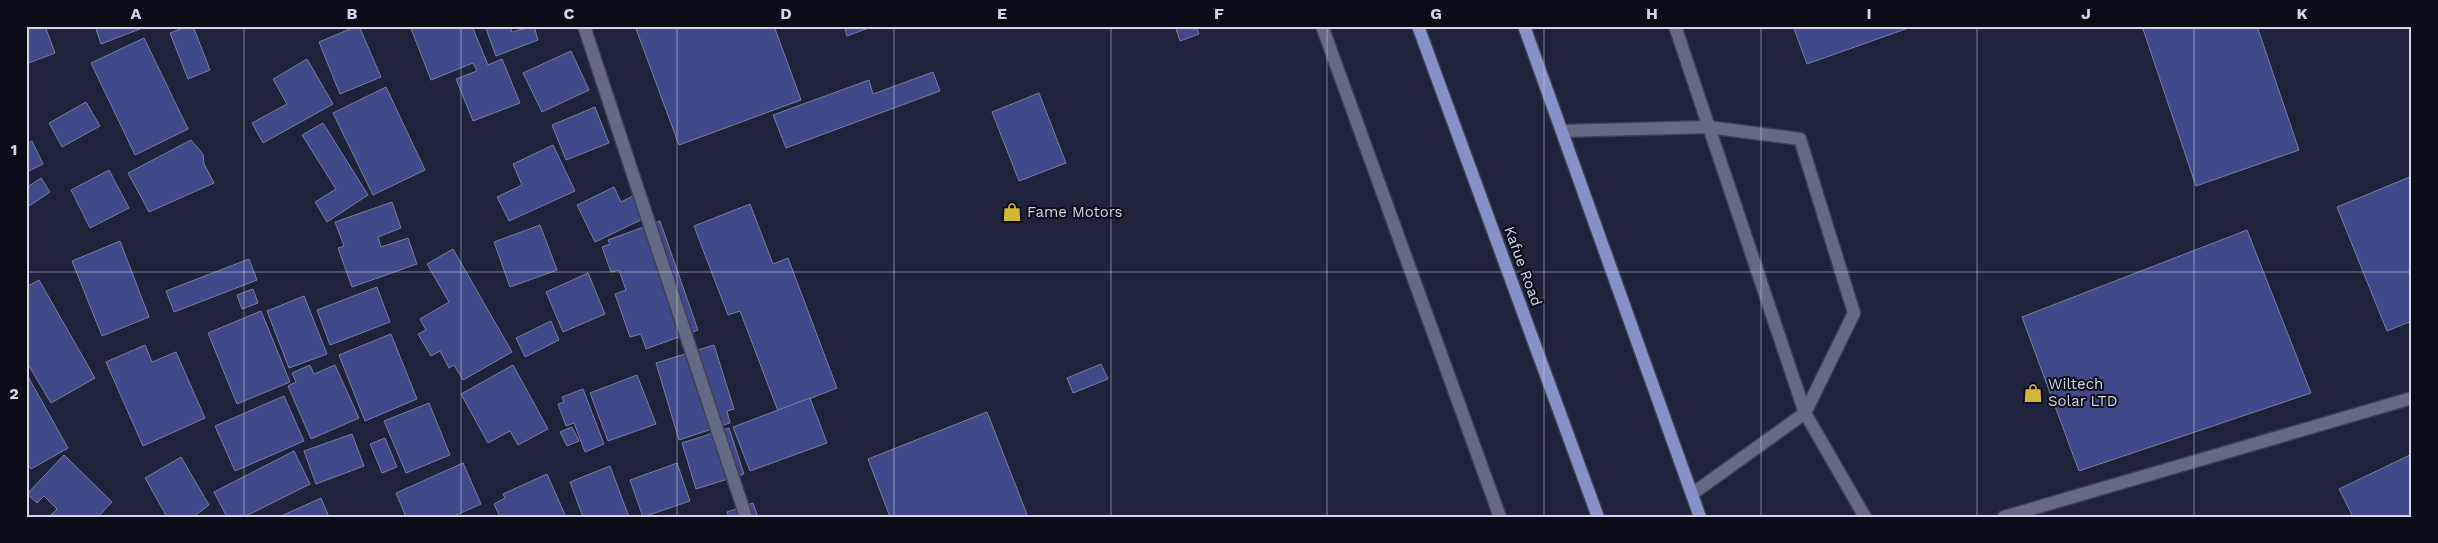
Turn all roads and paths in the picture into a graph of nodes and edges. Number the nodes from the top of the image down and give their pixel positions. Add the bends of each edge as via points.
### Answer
1 (584, 26) edge
2 (1322, 26) edge
3 (1418, 26) edge
4 (1524, 26) edge
5 (1675, 26) edge
6 (1708, 127) junction
7 (1562, 131) junction
8 (2412, 398) edge
9 (1804, 413) junction
10 (1692, 494) junction
11 (746, 517) edge
12 (1500, 517) edge
13 (1598, 517) edge
14 (1700, 517) edge
15 (1865, 517) edge
16 (2004, 517) edge

1 - 11 street
2 - 12 street
3 - 13 main road, Kafue Road
4 - 7 main road
5 - 6 street
6 - 7 street
6 - 9 street
6 - 9 street via 1800,139 1854,313
7 - 10 main road
8 - 16 street
9 - 10 street
9 - 15 street
10 - 14 main road

